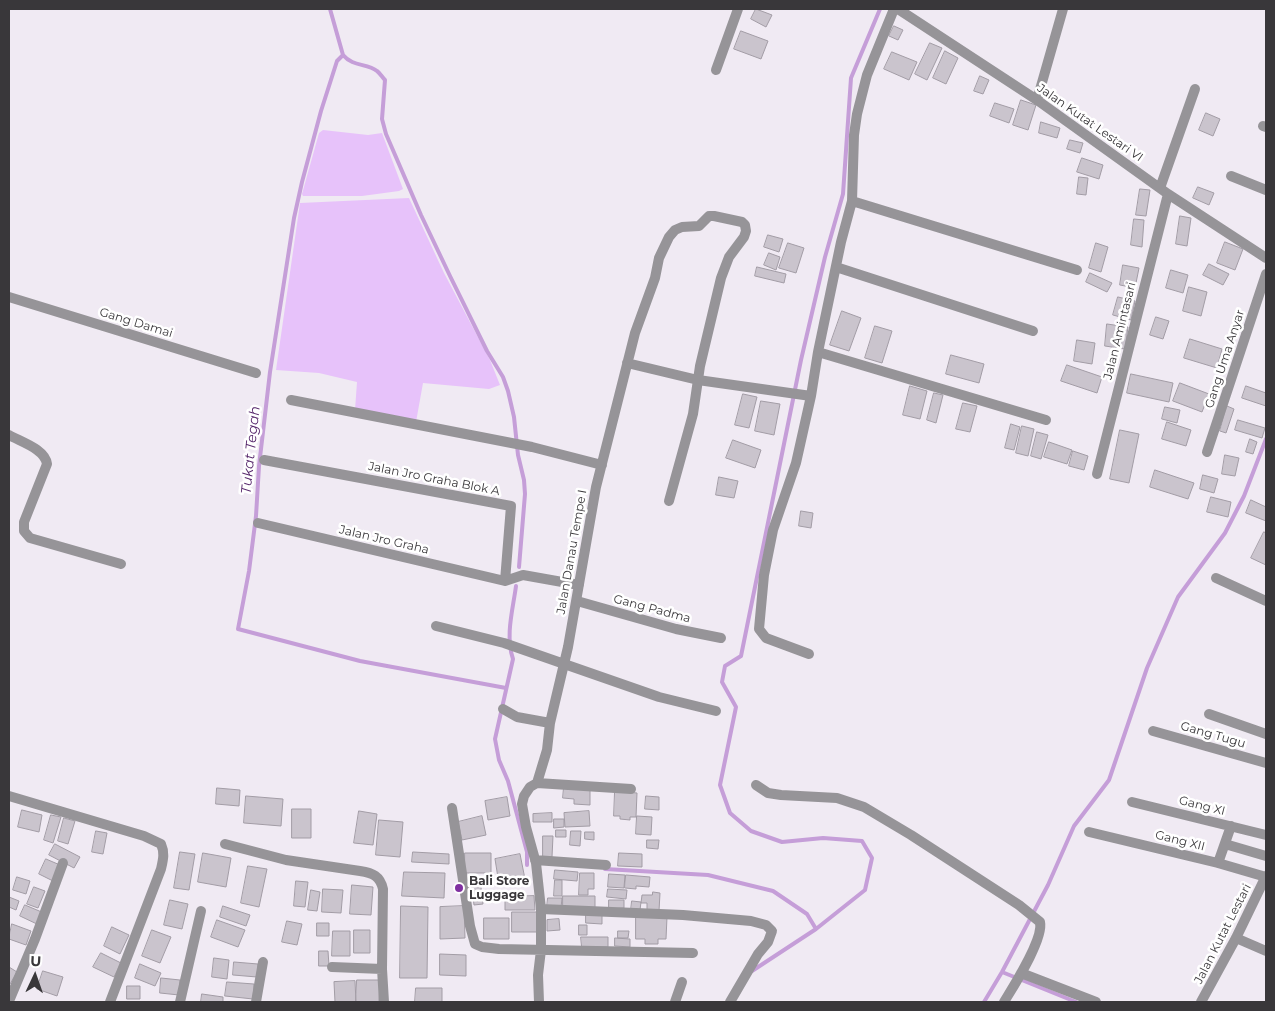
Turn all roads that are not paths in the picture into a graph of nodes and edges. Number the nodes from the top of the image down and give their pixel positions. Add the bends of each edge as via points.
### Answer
1 (738, 9) edge
2 (896, 9) edge
3 (1063, 9) edge
4 (716, 70) dead end
5 (1195, 89) dead end
6 (1036, 100) junction
7 (1231, 176) dead end
8 (1266, 190) edge
9 (1164, 191) junction
10 (852, 201) junction
11 (1266, 258) edge
12 (836, 267) junction
13 (1077, 270) dead end
14 (1266, 274) edge
15 (9, 297) edge
16 (1033, 331) dead end
17 (818, 352) junction
18 (626, 363) junction
19 (256, 373) dead end
20 (698, 380) junction
21 (808, 395) junction
22 (291, 400) dead end
23 (1046, 420) dead end
24 (9, 435) edge
25 (1207, 452) dead end
26 (264, 460) dead end
27 (602, 465) junction
28 (1097, 474) dead end
29 (669, 501) dead end
30 (258, 523) dead end
31 (121, 564) dead end
32 (1216, 578) dead end
33 (505, 581) junction
34 (579, 585) junction
35 (577, 601) junction
36 (1266, 601) edge
37 (436, 626) dead end
38 (721, 638) dead end
39 (809, 654) dead end
40 (564, 665) junction
41 (503, 709) dead end
42 (716, 711) dead end
43 (1209, 714) dead end
44 (550, 722) junction
45 (1153, 731) dead end
46 (1266, 734) edge
47 (1266, 763) edge
48 (537, 783) junction
49 (756, 784) dead end
50 (631, 789) dead end
51 (9, 796) edge
52 (1132, 802) dead end
53 (452, 808) dead end
54 (1231, 826) junction
55 (1089, 832) dead end
56 (1266, 835) edge
57 (225, 844) dead end
58 (1225, 844) junction
59 (1266, 856) edge
60 (535, 860) junction
61 (63, 863) dead end
62 (1218, 863) junction
63 (606, 865) dead end
64 (1266, 876) edge
65 (541, 909) junction
66 (201, 911) dead end
67 (1236, 938) junction
68 (541, 950) junction
69 (1266, 951) edge
70 (693, 953) dead end
71 (264, 962) dead end
72 (332, 967) dead end
73 (382, 968) junction
74 (1018, 978) junction
75 (682, 982) dead end
76 (9, 1001) edge
77 (110, 1002) edge
78 (180, 1002) edge
79 (256, 1002) edge
80 (384, 1002) edge
81 (538, 1002) edge
82 (675, 1002) edge
83 (730, 1002) edge
84 (1004, 1002) edge
85 (1096, 1002) edge
86 (1201, 1002) edge

1 - 4 street
2 - 6 street, Jalan Kutat Lestari VI
2 - 10 street via 868,75 857,114
3 - 6 street
5 - 9 street, Jalan Amintasari
6 - 9 street, Jalan Kutat Lestari VI
7 - 8 street
9 - 11 street, Jalan Kutat Lestari VI
9 - 28 street, Jalan Amintasari
10 - 12 street
10 - 13 street
12 - 16 street
12 - 17 street
14 - 25 street, Gang Uma Anyar
15 - 19 street, Gang Damai
17 - 21 street
17 - 23 street
18 - 20 street
18 - 20 street, Jalan Danau Tempe I via 659,258 669,237 682,227 699,226 709,216 742,222 746,231 726,265
18 - 27 street, Jalan Danau Tempe I
20 - 21 street
20 - 29 street
21 - 39 street via 796,463 773,530 764,575 760,630 766,638
22 - 27 street via 532,447
24 - 31 street via 41,453 48,464 24,522 24,532 30,538
26 - 33 street, Jalan Jro Graha Blok A via 511,506
27 - 34 street, Jalan Danau Tempe I
30 - 33 street, Jalan Jro Graha
32 - 36 street
33 - 34 street via 524,575
34 - 35 street, Jalan Danau Tempe I
35 - 38 street, Gang Padma
35 - 40 street, Jalan Danau Tempe I
37 - 40 street via 524,649
40 - 42 street via 659,697
40 - 44 street, Jalan Danau Tempe I
41 - 44 street via 518,717
43 - 46 street
44 - 48 street, Jalan Danau Tempe I via 547,750
45 - 47 street, Gang Tugu
48 - 50 street
48 - 60 street, Jalan Danau Tempe I via 527,791 522,804
49 - 74 street via 780,796 838,798 864,807 1019,905 1040,922 1041,932
51 - 77 street via 144,836 161,844 163,858 160,869
52 - 54 street, Gang XI
53 - 68 street via 475,944 499,949
54 - 56 street, Gang XI
54 - 58 street
55 - 62 street, Gang XII
57 - 73 street via 286,860 371,873 378,877 384,889
58 - 59 street
58 - 62 street
60 - 63 street
60 - 65 street, Jalan Danau Tempe I
61 - 76 street
62 - 64 street, Gang XII
64 - 67 street, Jalan Kutat Lestari
65 - 68 street, Jalan Danau Tempe I
65 - 83 street via 683,915 766,925 772,931 771,938
66 - 78 street
67 - 69 street
67 - 86 street, Jalan Kutat Lestari
68 - 70 street
68 - 81 street, Jalan Danau Tempe I
71 - 79 street
72 - 73 street
73 - 80 street
74 - 84 street
74 - 85 street
75 - 82 street

